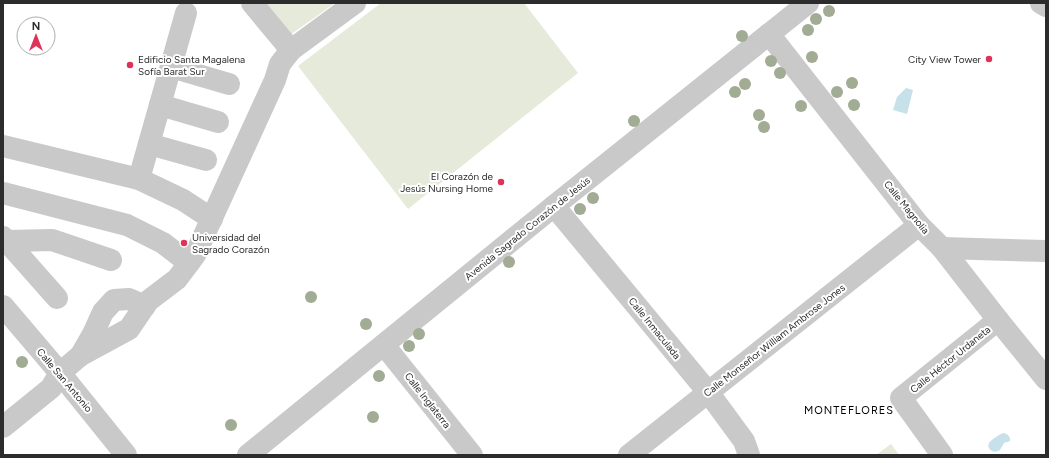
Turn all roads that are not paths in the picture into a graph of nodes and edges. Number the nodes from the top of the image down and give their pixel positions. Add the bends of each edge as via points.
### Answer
1 (252, 3) edge
2 (355, 3) edge
3 (808, 3) edge
4 (1041, 3) edge
5 (1046, 6) edge
6 (186, 14) dead end
7 (769, 34) junction
8 (291, 50) junction
9 (171, 67) junction
10 (229, 84) dead end
11 (160, 105) junction
12 (218, 122) dead end
13 (149, 144) junction
14 (3, 146) edge
15 (206, 160) dead end
16 (139, 179) junction
17 (3, 193) edge
18 (554, 206) junction
19 (212, 219) junction
20 (920, 224) junction
21 (5, 239) edge
22 (942, 248) junction
23 (1046, 251) edge
24 (111, 260) dead end
25 (189, 263) junction
26 (57, 298) dead end
27 (3, 306) edge
28 (145, 306) junction
29 (998, 320) junction
30 (384, 345) junction
31 (81, 355) junction
32 (60, 373) junction
33 (1046, 379) edge
34 (708, 392) junction
35 (3, 413) edge
36 (3, 427) edge
37 (126, 455) edge
38 (248, 455) edge
39 (472, 455) edge
40 (629, 455) edge
41 (749, 455) edge
42 (942, 455) edge

1 - 8 street
2 - 8 street
3 - 7 street, Avenida Sagrado Corazón de Jesús
4 - 5 street
6 - 9 street
7 - 18 street, Avenida Sagrado Corazón de Jesús
7 - 20 street, Calle Magnolia
8 - 19 street via 280,64
9 - 10 street
9 - 11 street
11 - 12 street
11 - 13 street
13 - 15 street
13 - 16 street
14 - 16 street
16 - 19 street via 183,200
17 - 25 street via 127,225 163,243
18 - 30 street, Avenida Sagrado Corazón de Jesús
18 - 34 street, Calle Inmaculada
19 - 25 street
20 - 22 street, Calle Magnolia
20 - 34 street, Calle Monseñor William Ambrose Jones
21 - 24 street via 52,240
21 - 26 street
22 - 23 street
22 - 29 street, Calle Magnolia
25 - 28 street via 177,279
27 - 32 street, Calle San Antonio
28 - 31 street via 129,329
28 - 31 street via 129,299 114,300 103,312
29 - 33 street, Calle Magnolia
29 - 42 street, Calle Héctor Urdaneta via 901,398
30 - 38 street, Avenida Sagrado Corazón de Jesús
30 - 39 street, Calle Inglaterra
31 - 32 street
32 - 35 street via 44,379
32 - 36 street via 50,388
32 - 37 street, Calle San Antonio
34 - 40 street, Calle Monseñor William Ambrose Jones
34 - 41 street, Calle Inmaculada via 744,441

